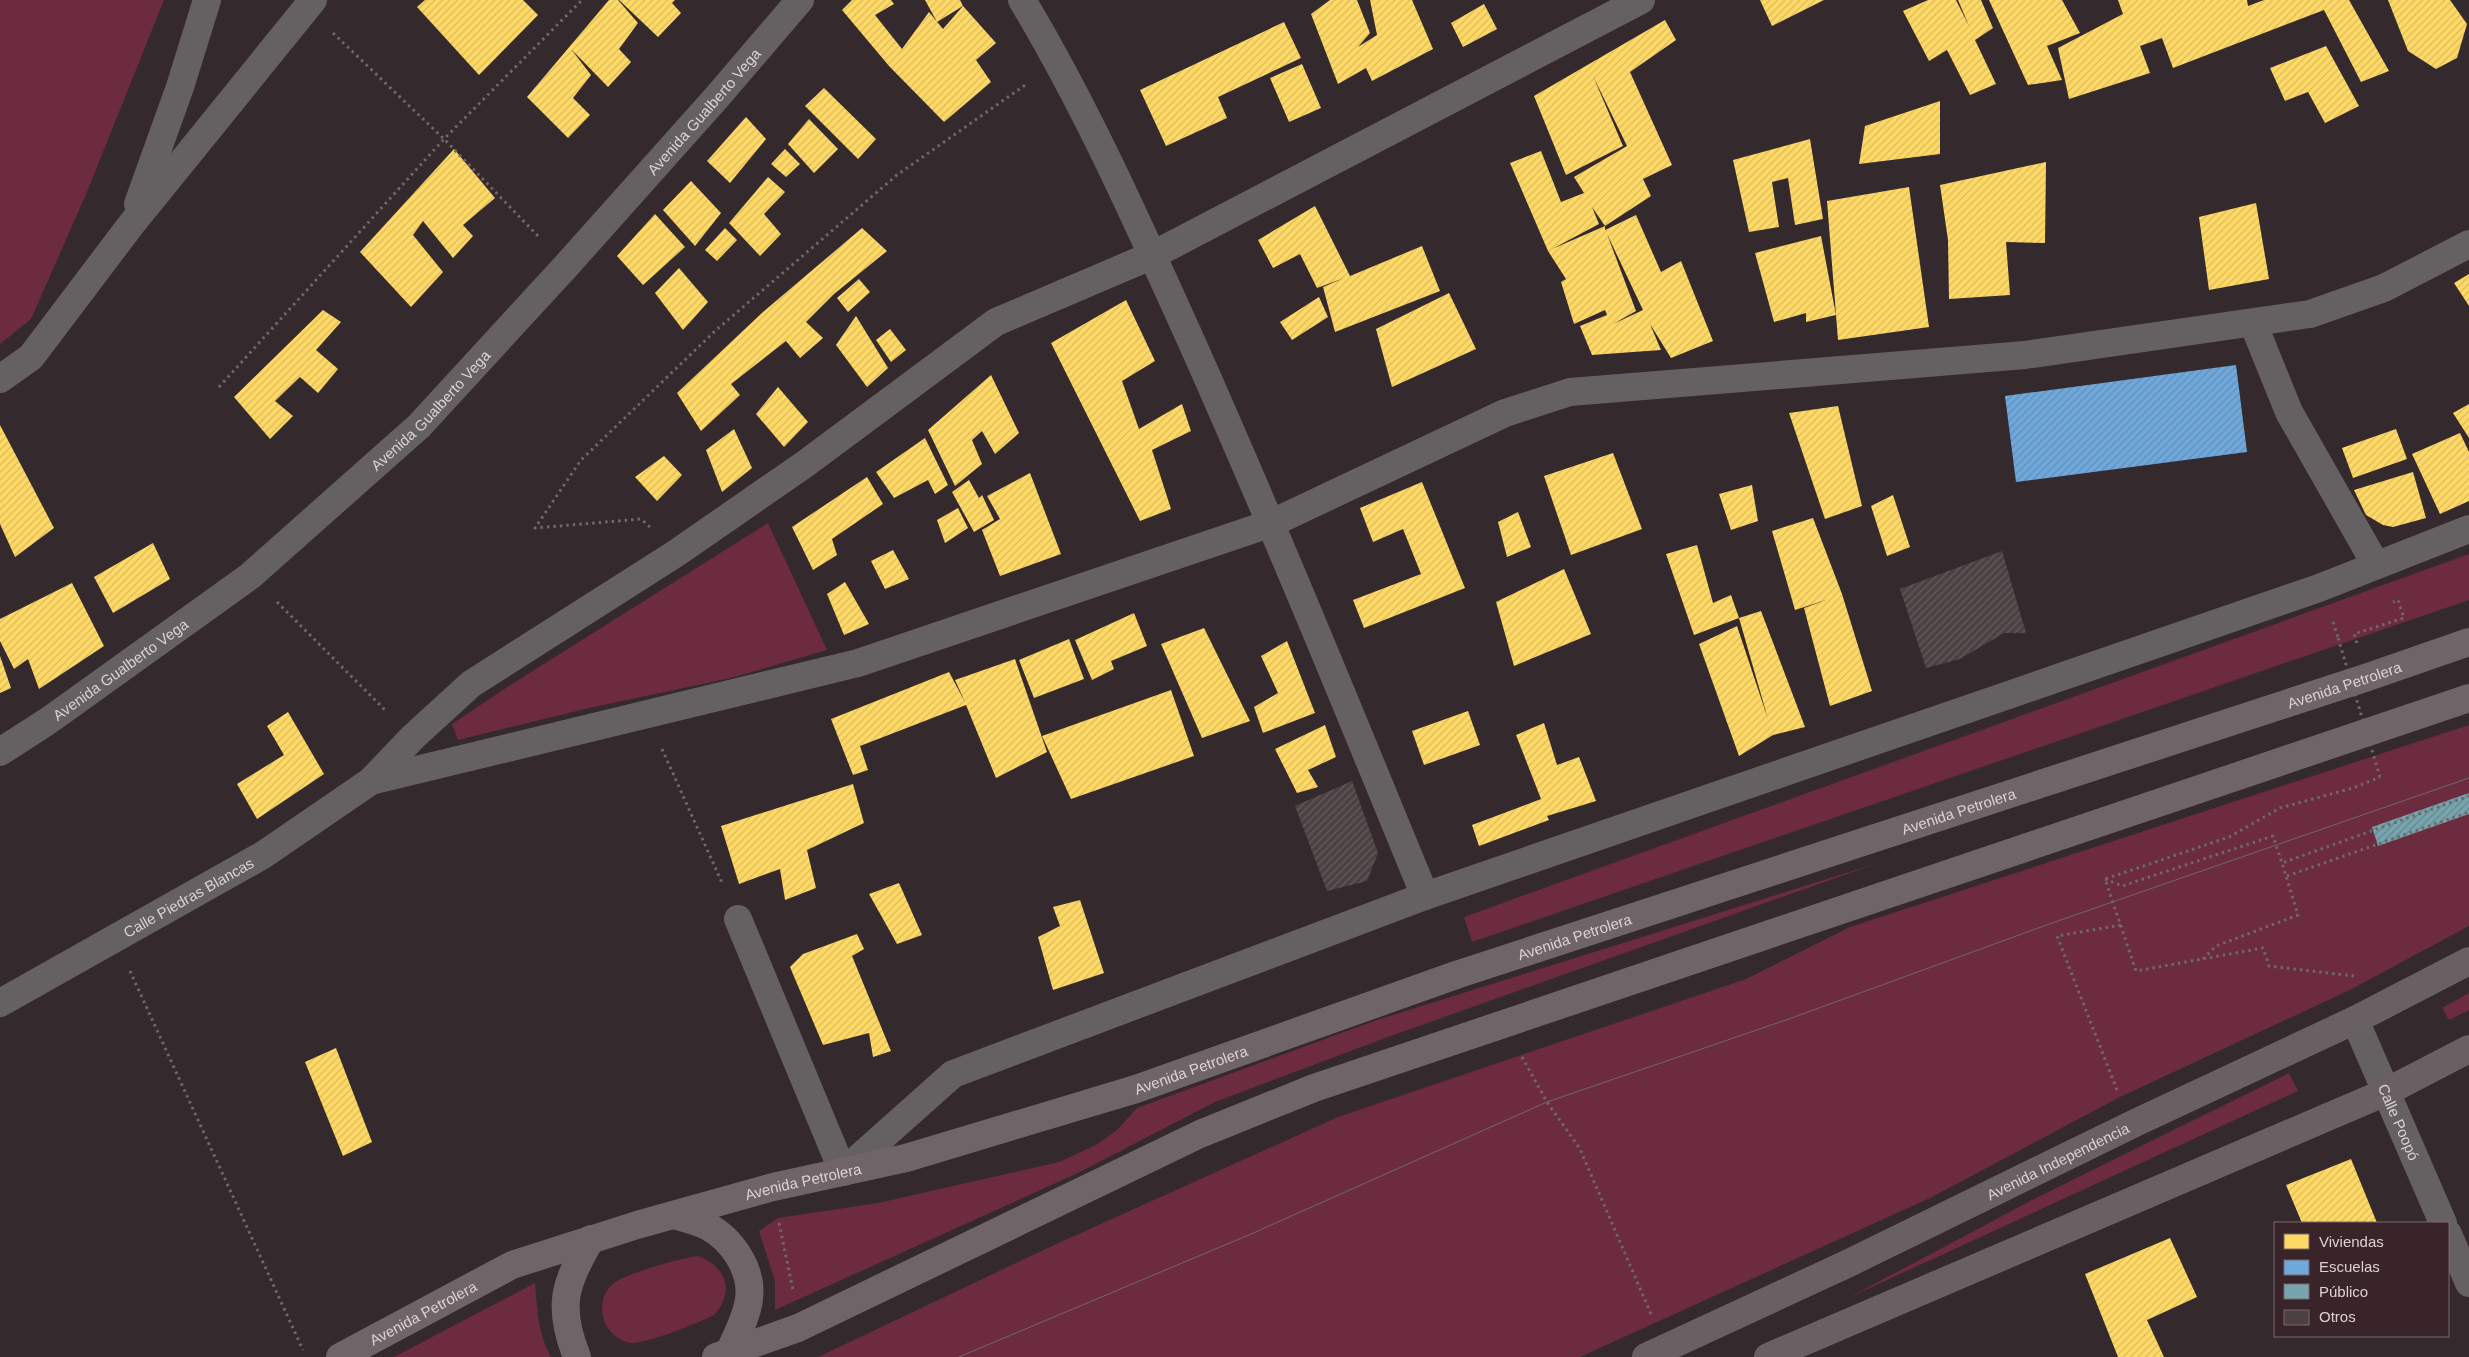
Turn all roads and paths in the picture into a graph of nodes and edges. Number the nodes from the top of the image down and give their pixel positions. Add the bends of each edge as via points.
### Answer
1 (207, 0) edge
2 (582, 0) edge
3 (800, 0) edge
4 (1022, 0) edge
5 (1641, 0) edge
6 (310, 4) edge
7 (1059, 62) junction
8 (444, 139) junction
9 (130, 226) junction
10 (2469, 244) edge
11 (1152, 255) junction
12 (567, 265) junction
13 (2253, 323) junction
14 (0, 379) edge
15 (219, 387) dead end
16 (1272, 523) junction
17 (2469, 529) edge
18 (675, 554) junction
19 (2376, 566) junction
20 (250, 576) junction
21 (2389, 603) dead end
22 (2342, 618) dead end
23 (2354, 634) dead end
24 (2469, 642) edge
25 (2469, 698) edge
26 (646, 714) junction
27 (413, 737) junction
28 (0, 752) edge
29 (371, 781) junction
30 (2469, 796) edge
31 (2469, 812) edge
32 (2282, 863) junction
33 (2287, 876) junction
34 (2105, 879) junction
35 (1425, 896) junction
36 (738, 919) joint
37 (2121, 925) junction
38 (115, 939) junction
39 (2202, 959) junction
40 (2469, 961) edge
41 (2354, 976) dead end
42 (0, 1003) edge
43 (2355, 1020) junction
44 (2469, 1049) edge
45 (1521, 1055) dead end
46 (2386, 1092) junction
47 (2120, 1097) dead end
48 (843, 1172) junction
49 (674, 1214) junction
50 (778, 1218) dead end
51 (2443, 1222) edge
52 (2449, 1236) edge
53 (591, 1239) junction
54 (2469, 1283) edge
55 (794, 1292) dead end
56 (1651, 1315) dead end
57 (724, 1356) edge
58 (307, 1357) edge
59 (340, 1357) edge
60 (577, 1357) edge
61 (1646, 1357) edge
62 (1768, 1357) edge

1 - 9 street via 180,87
2 - 8 path
3 - 12 street, Avenida Gualberto Vega
4 - 7 street
5 - 11 street
6 - 8 path
6 - 9 street
7 - 11 street
7 - 18 path via 897,175 714,331 581,460 535,528 641,519
8 - 12 path
8 - 15 path
9 - 14 street via 31,357
10 - 13 street via 2384,288 2310,314
11 - 16 street
11 - 18 street via 996,322 805,464
12 - 20 street, Avenida Gualberto Vega via 419,426
13 - 16 street via 2025,355 1570,392 1505,413
13 - 19 street via 2289,412
16 - 26 street via 858,663
16 - 35 street
17 - 19 street
18 - 27 street via 471,684
19 - 35 street
20 - 27 path
20 - 28 street, Avenida Gualberto Vega
21 - 23 path via 2398,600 2404,618
22 - 34 path, bridge via 2333,621 2380,778 2280,808 2229,837
24 - 48 highway, Avenida Petrolera via 2386,672 1456,975 1136,1089 906,1158
25 - 57 highway via 1314,1088 1200,1134 798,1328
26 - 29 street
26 - 36 path
27 - 29 street
29 - 38 street, Calle Piedras Blancas via 263,855
30 - 32 path
31 - 33 path
32 - 33 path
32 - 34 path via 2273,836 2122,886
33 - 39 path via 2298,915 2216,946
34 - 37 path
35 - 48 street via 953,1074
36 - 48 street
37 - 39 path via 2136,971
37 - 47 path via 2058,936
38 - 42 street, Calle Piedras Blancas
38 - 58 path
39 - 41 path via 2263,948 2269,966
40 - 43 main road, Avenida Independencia
43 - 46 street, Calle Poopó
43 - 61 main road, Avenida Independencia
44 - 46 main road
45 - 56 path via 1547,1102 1580,1149
46 - 51 street, Calle Poopó
46 - 62 main road
48 - 49 highway, Avenida Petrolera
49 - 53 highway, Avenida Petrolera
49 - 57 highway via 707,1226 730,1244 746,1269 749,1298 740,1327
50 - 55 path
52 - 54 street
53 - 59 highway, Avenida Petrolera via 512,1265
53 - 60 highway via 573,1270 564,1300 568,1334

